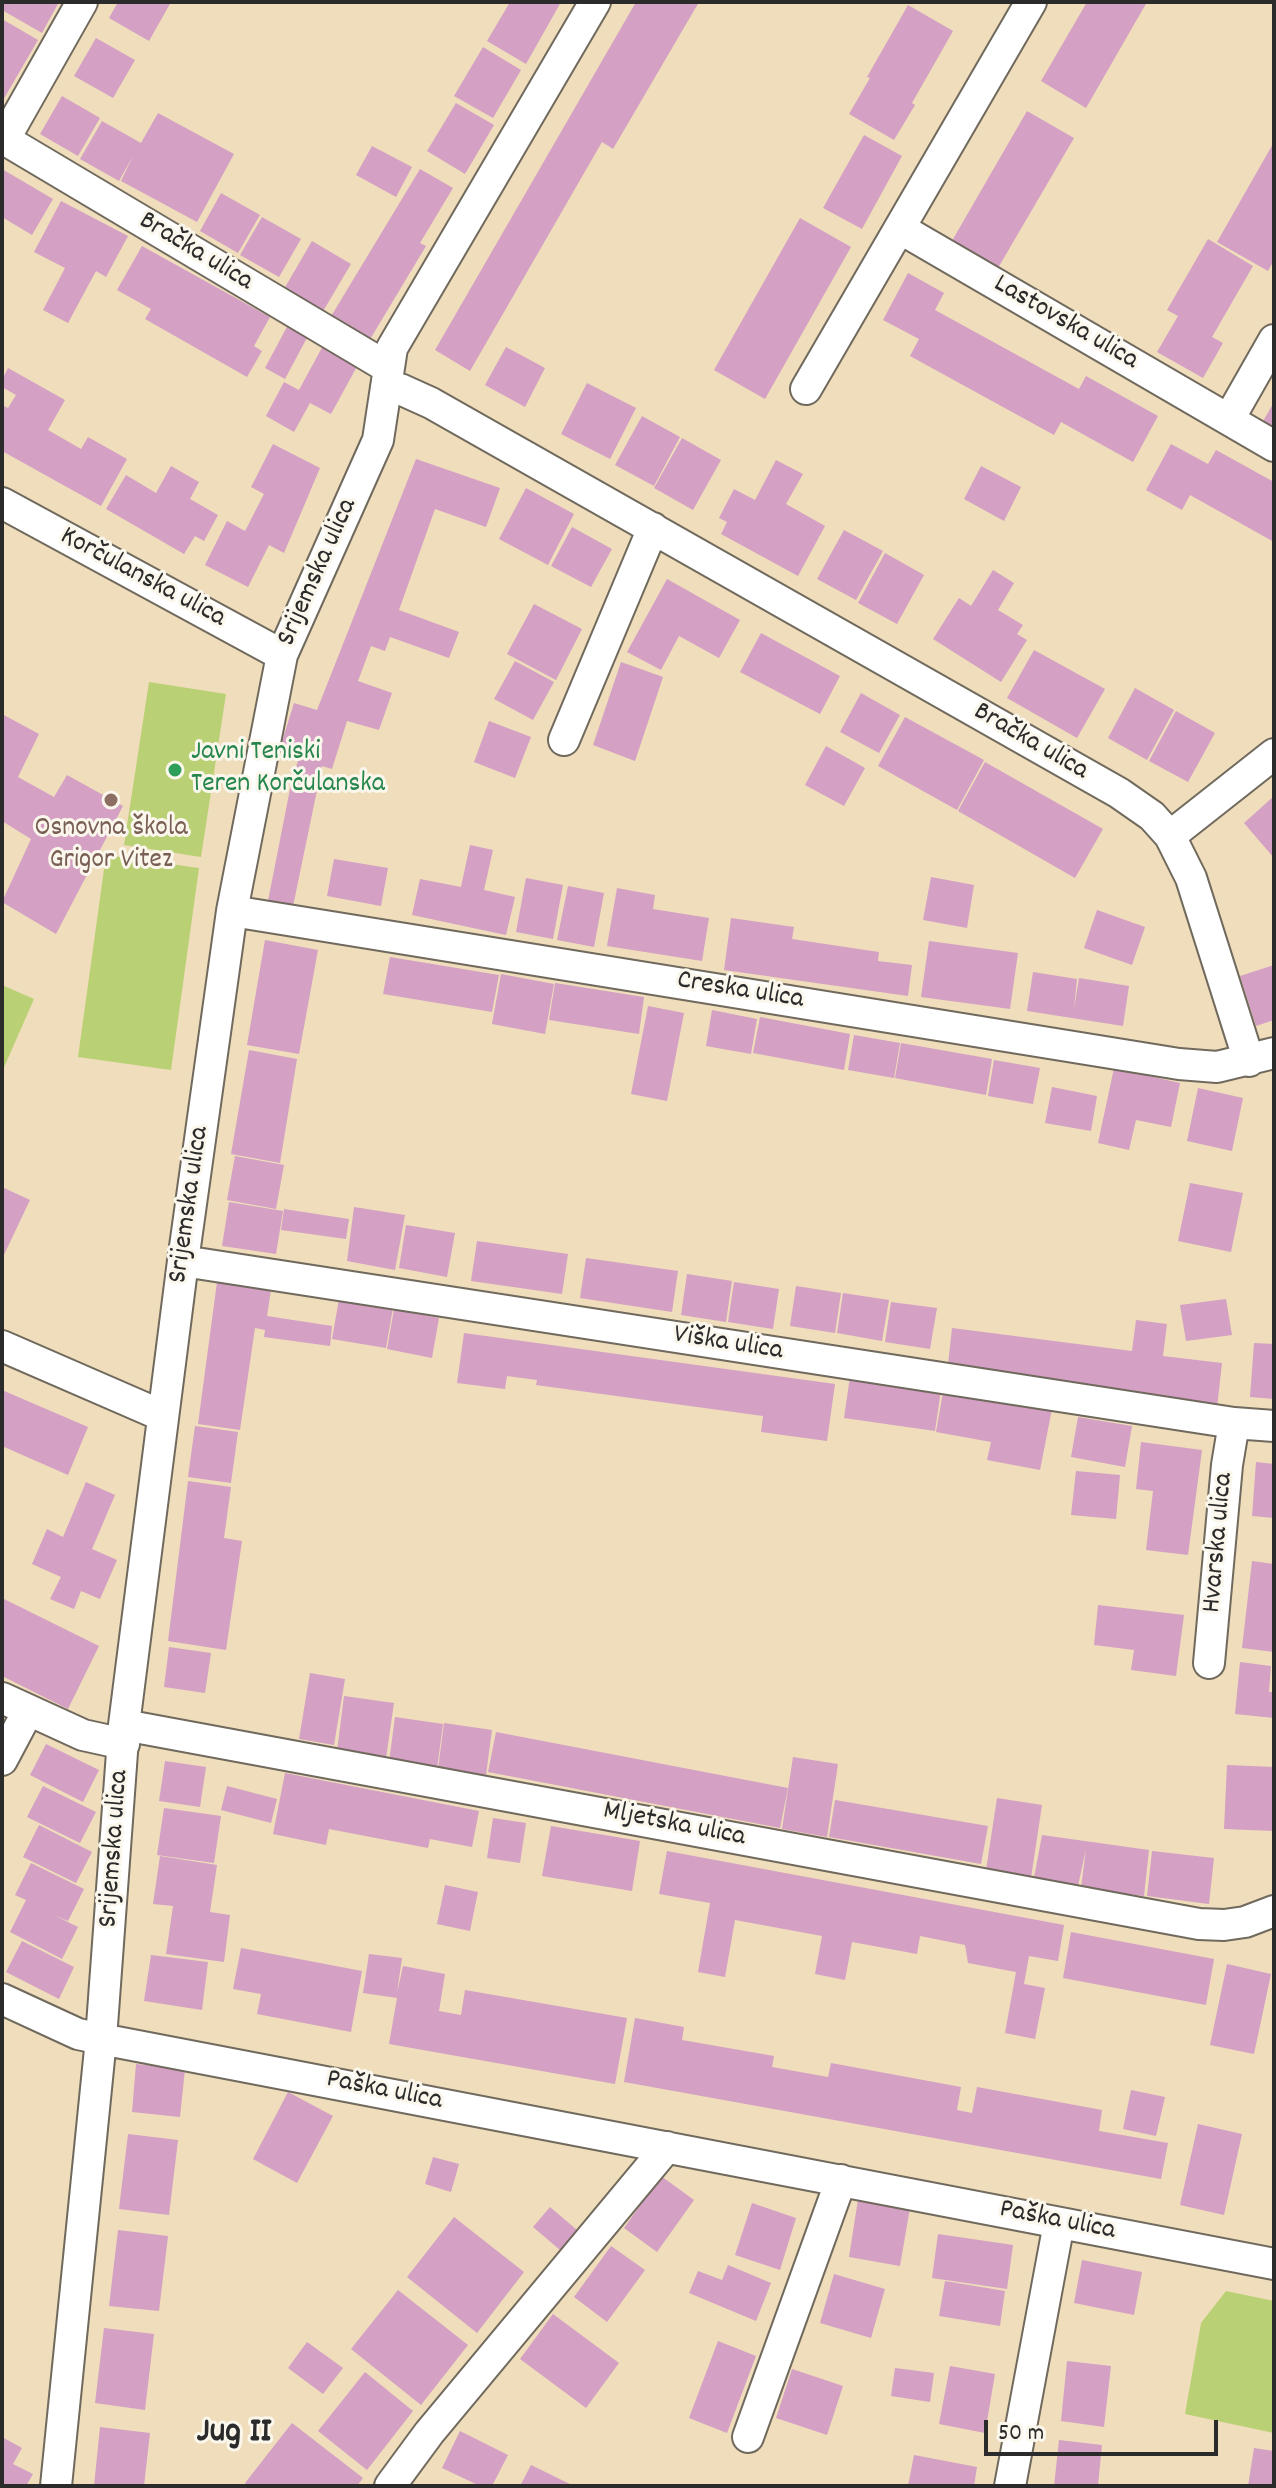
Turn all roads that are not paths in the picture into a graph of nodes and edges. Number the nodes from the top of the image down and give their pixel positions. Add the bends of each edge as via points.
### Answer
1 (82, 2) edge
2 (595, 2) edge
3 (1031, 2) edge
4 (3, 139) edge
5 (901, 229) junction
6 (1274, 340) edge
7 (387, 377) junction
8 (806, 389) dead end
9 (1229, 419) junction
10 (1274, 446) edge
11 (2, 503) edge
12 (653, 528) junction
13 (282, 655) junction
14 (564, 740) dead end
15 (1274, 754) edge
16 (1170, 836) junction
17 (232, 911) junction
18 (1261, 1057) edge
19 (183, 1261) junction
20 (2, 1346) edge
21 (163, 1416) junction
22 (1234, 1423) junction
23 (1274, 1426) edge
24 (1209, 1663) dead end
25 (15, 1704) edge
26 (124, 1734) junction
27 (2, 1760) edge
28 (1274, 1911) edge
29 (2, 1999) edge
30 (101, 2039) junction
31 (667, 2147) junction
32 (841, 2180) junction
33 (1059, 2223) junction
34 (1274, 2264) edge
35 (748, 2437) dead end
36 (401, 2483) edge
37 (56, 2486) edge
38 (1010, 2486) edge

1 - 4 street
2 - 7 street, Srijemska ulica via 404,326 392,348
3 - 5 street
4 - 7 street, Bračka ulica
5 - 8 street
5 - 9 street, Lastovska ulica
6 - 9 street
7 - 12 street, Bračka ulica via 400,389
7 - 13 street, Srijemska ulica via 378,440
9 - 10 street, Lastovska ulica
11 - 13 street, Korčulanska ulica
12 - 14 street
12 - 16 street, Bračka ulica via 1119,793
13 - 17 street, Srijemska ulica
15 - 16 street
16 - 18 street, Bračka ulica
17 - 18 street, Creska ulica via 1179,1064 1217,1067
17 - 19 street, Srijemska ulica
19 - 21 street, Srijemska ulica
19 - 22 street, Viška ulica
20 - 21 street
21 - 26 street, Srijemska ulica
22 - 23 street, Viška ulica
22 - 24 street, Hvarska ulica
25 - 26 street, Mljetska ulica via 83,1735
25 - 27 street
26 - 28 street, Mljetska ulica via 1199,1924 1224,1925
26 - 30 street, Srijemska ulica
29 - 30 street, Paška ulica
30 - 31 street, Paška ulica
30 - 37 street, Srijemska ulica
31 - 32 street, Paška ulica
31 - 36 street via 429,2433
32 - 33 street, Paška ulica
32 - 35 street
33 - 34 street, Paška ulica
33 - 38 street

